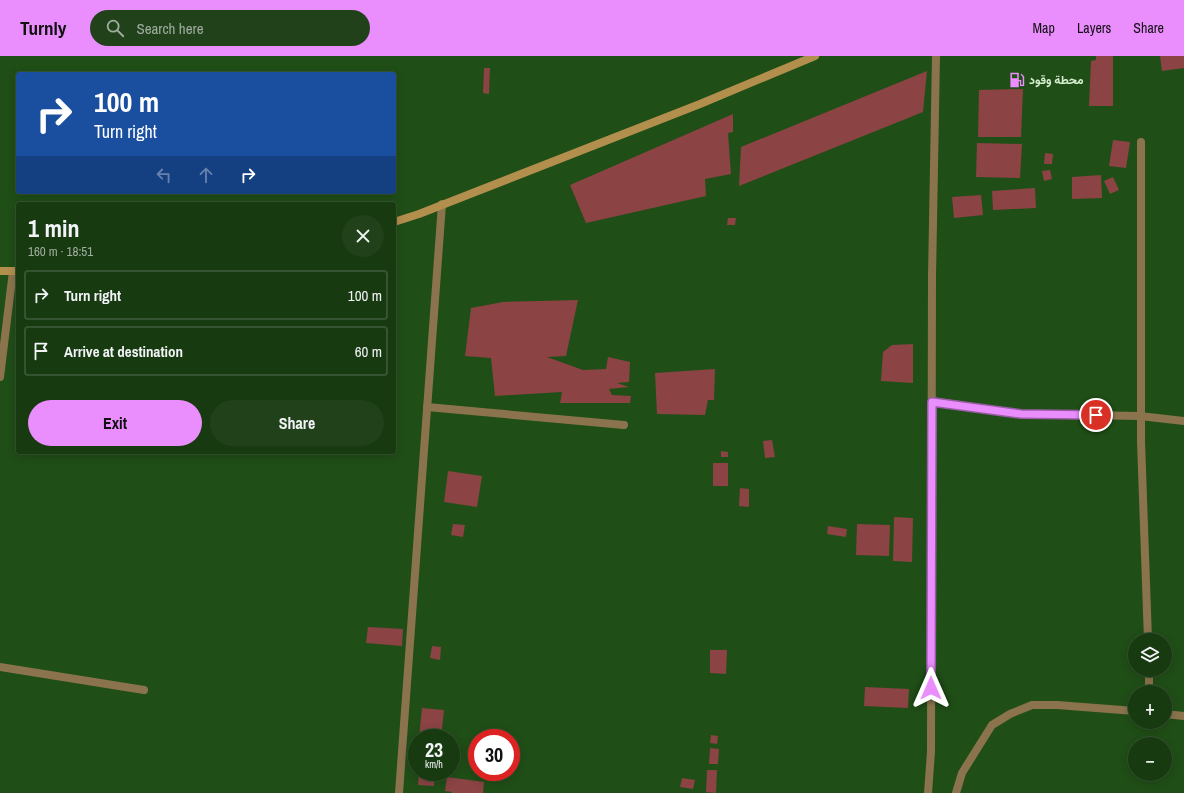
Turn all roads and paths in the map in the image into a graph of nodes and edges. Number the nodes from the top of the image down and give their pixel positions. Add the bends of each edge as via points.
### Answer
1 (815, 56) edge
2 (936, 56) edge
3 (1141, 142) dead end
4 (442, 204) junction
5 (396, 221) edge
6 (0, 271) edge
7 (15, 271) edge
8 (0, 377) edge
9 (932, 402) junction
10 (427, 407) junction
11 (1140, 416) junction
12 (1184, 421) edge
13 (624, 425) dead end
14 (1148, 633) edge
15 (0, 667) edge
16 (144, 690) dead end
17 (1128, 710) edge
18 (1172, 715) edge
19 (1184, 716) edge
20 (399, 793) edge
21 (928, 793) edge
22 (956, 793) edge

1 - 4 main road via 700,104
2 - 9 street
3 - 11 street
4 - 5 main road
4 - 10 street
6 - 7 main road
7 - 8 street
9 - 11 street via 1021,414
9 - 21 street via 931,752
10 - 13 street
10 - 20 street
11 - 12 street
11 - 14 street
15 - 16 street
17 - 22 street via 1057,705 1032,706 1010,714 992,725 962,773
18 - 19 street

